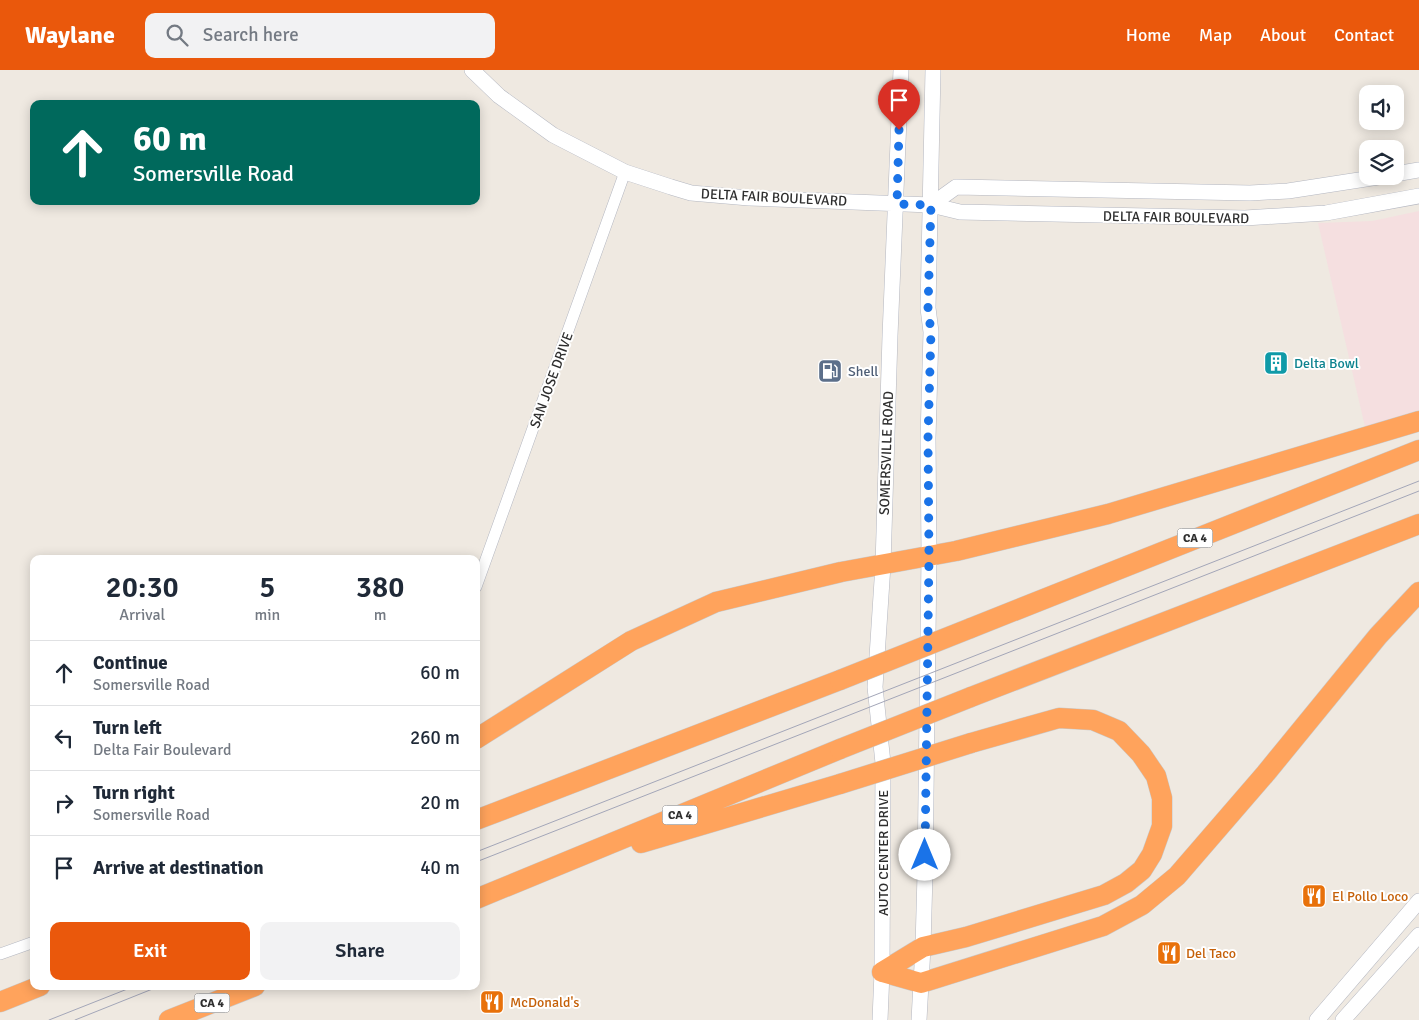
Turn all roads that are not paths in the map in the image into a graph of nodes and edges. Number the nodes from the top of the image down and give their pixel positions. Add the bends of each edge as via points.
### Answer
1 (472, 70) edge
2 (901, 70) edge
3 (934, 70) edge
4 (1419, 170) edge
5 (625, 172) junction
6 (1404, 172) edge
7 (1359, 180) edge
8 (1177, 192) junction
9 (1419, 196) edge
10 (897, 204) junction
11 (931, 205) junction
12 (1177, 218) junction
13 (1419, 421) edge
14 (1419, 450) edge
15 (1419, 524) edge
16 (929, 556) junction
17 (883, 565) junction
18 (480, 576) edge
19 (1419, 592) edge
20 (876, 687) joint
21 (480, 736) edge
22 (480, 818) edge
23 (520, 881) junction
24 (480, 896) edge
25 (1419, 901) edge
26 (1419, 935) edge
27 (30, 943) edge
28 (924, 947) junction
29 (0, 954) edge
30 (882, 972) junction
31 (921, 983) junction
32 (30, 987) edge
33 (30, 990) edge
34 (245, 990) edge
35 (5, 1000) edge
36 (169, 1020) edge
37 (880, 1020) edge
38 (919, 1020) edge
39 (1316, 1020) edge
40 (1343, 1020) edge

1 - 5 main road, DELTA FAIR BOULEVARD via 499,96 553,135
2 - 10 main road, SOMERSVILLE ROAD
3 - 11 main road
4 - 6 main road
5 - 10 main road, DELTA FAIR BOULEVARD via 691,193
5 - 18 street, SAN JOSE DRIVE
7 - 8 main road, DELTA FAIR BOULEVARD via 1288,191
8 - 11 main road, DELTA FAIR BOULEVARD via 956,187
8 - 12 main road
9 - 12 main road, DELTA FAIR BOULEVARD via 1310,214
10 - 11 main road, DELTA FAIR BOULEVARD
10 - 17 main road, SOMERSVILLE ROAD
11 - 12 main road, DELTA FAIR BOULEVARD via 960,212
11 - 16 main road
13 - 16 highway via 1108,514
14 - 22 highway, CA 4, bridge via 840,680
15 - 23 highway, CA 4, bridge via 840,749
16 - 17 highway
16 - 28 main road
17 - 20 main road, SOMERSVILLE ROAD
17 - 21 highway via 716,602 631,641
19 - 31 highway via 1378,636 1177,876 1142,905 1102,926
20 - 30 main road, AUTO CENTER DRIVE via 883,763
23 - 24 highway, CA 4
23 - 28 highway, bridge via 1059,718 1093,720 1118,731 1141,754 1156,776 1162,798 1162,826 1142,870 1104,894
25 - 39 main road
26 - 40 main road
27 - 29 street
28 - 30 highway
28 - 31 main road
30 - 31 highway
30 - 37 main road, AUTO CENTER DRIVE
31 - 38 main road
32 - 35 highway
33 - 35 highway
34 - 36 highway, CA 4

